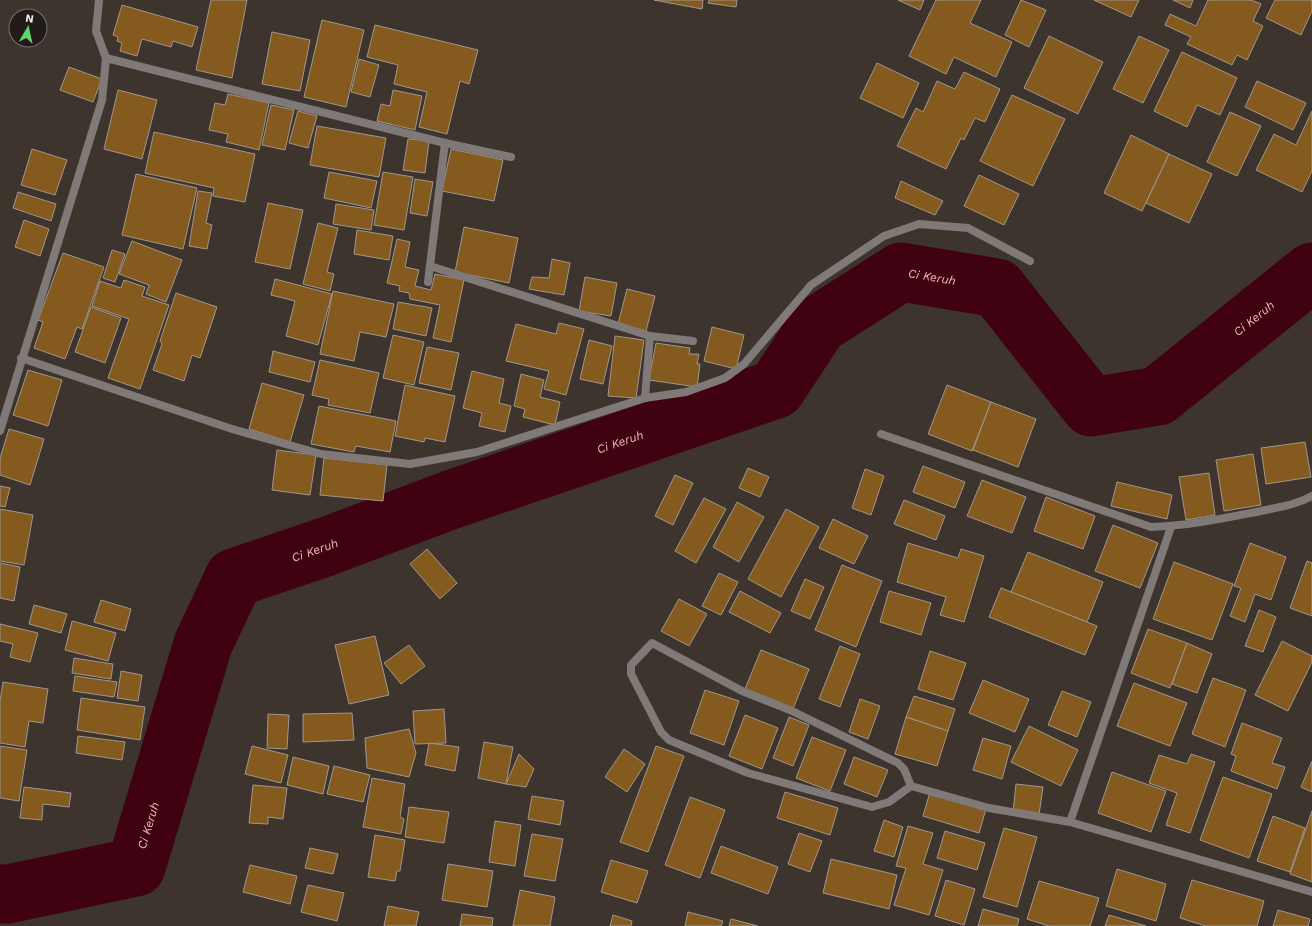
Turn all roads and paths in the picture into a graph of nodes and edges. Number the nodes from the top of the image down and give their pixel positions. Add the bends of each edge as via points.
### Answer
1 (99, 0) edge
2 (106, 58) junction
3 (445, 143) junction
4 (511, 157) dead end
5 (1030, 261) dead end
6 (430, 266) junction
7 (428, 282) dead end
8 (650, 336) junction
9 (692, 341) dead end
10 (21, 358) junction
11 (644, 398) junction
12 (0, 431) edge
13 (881, 434) dead end
14 (1312, 496) edge
15 (1171, 527) junction
16 (911, 786) junction
17 (1070, 822) junction
18 (1312, 892) edge

1 - 2 street via 96,31
2 - 3 street
2 - 10 street via 102,100
3 - 4 street
3 - 6 street
5 - 11 street via 968,228 919,224 884,236 811,285 744,364 725,378 686,392
6 - 7 street
6 - 8 street
8 - 9 street
8 - 11 street
10 - 11 street via 232,429 314,452 410,464 477,452
10 - 12 street
13 - 15 street via 1151,527
14 - 15 street via 1301,502
15 - 17 street
16 - 16 street via 904,768 898,763 790,710 742,691 652,643 631,665 631,674 661,732 670,740 740,770 872,807 889,802
16 - 17 street via 989,808
17 - 18 street

